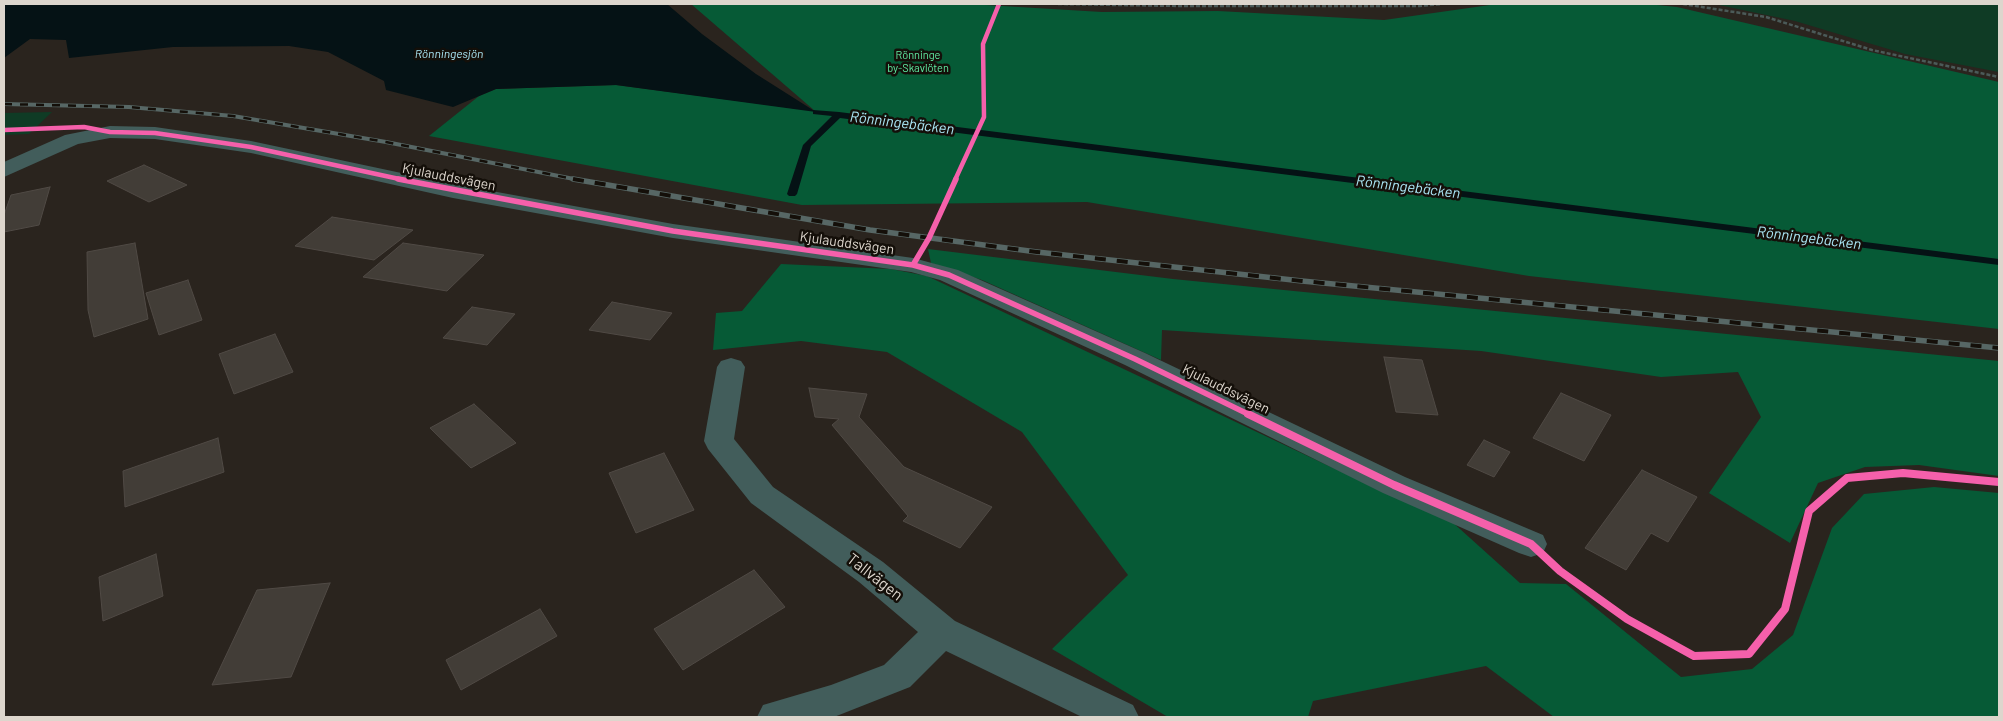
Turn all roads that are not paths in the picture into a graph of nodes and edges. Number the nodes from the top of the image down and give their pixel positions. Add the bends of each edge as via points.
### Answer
1 (4, 170) edge
2 (731, 367) dead end
3 (1531, 544) dead end
4 (942, 632) junction
5 (776, 717) edge
6 (1120, 717) edge

1 - 3 street, Kjulauddsvägen via 72,139 110,132 155,133 251,148 453,191 672,231 913,266 950,275 1136,359 1394,485
2 - 4 street, Tallvägen via 719,441 762,495 872,572
4 - 5 street via 897,676 833,701
4 - 6 street, Tallvägen

